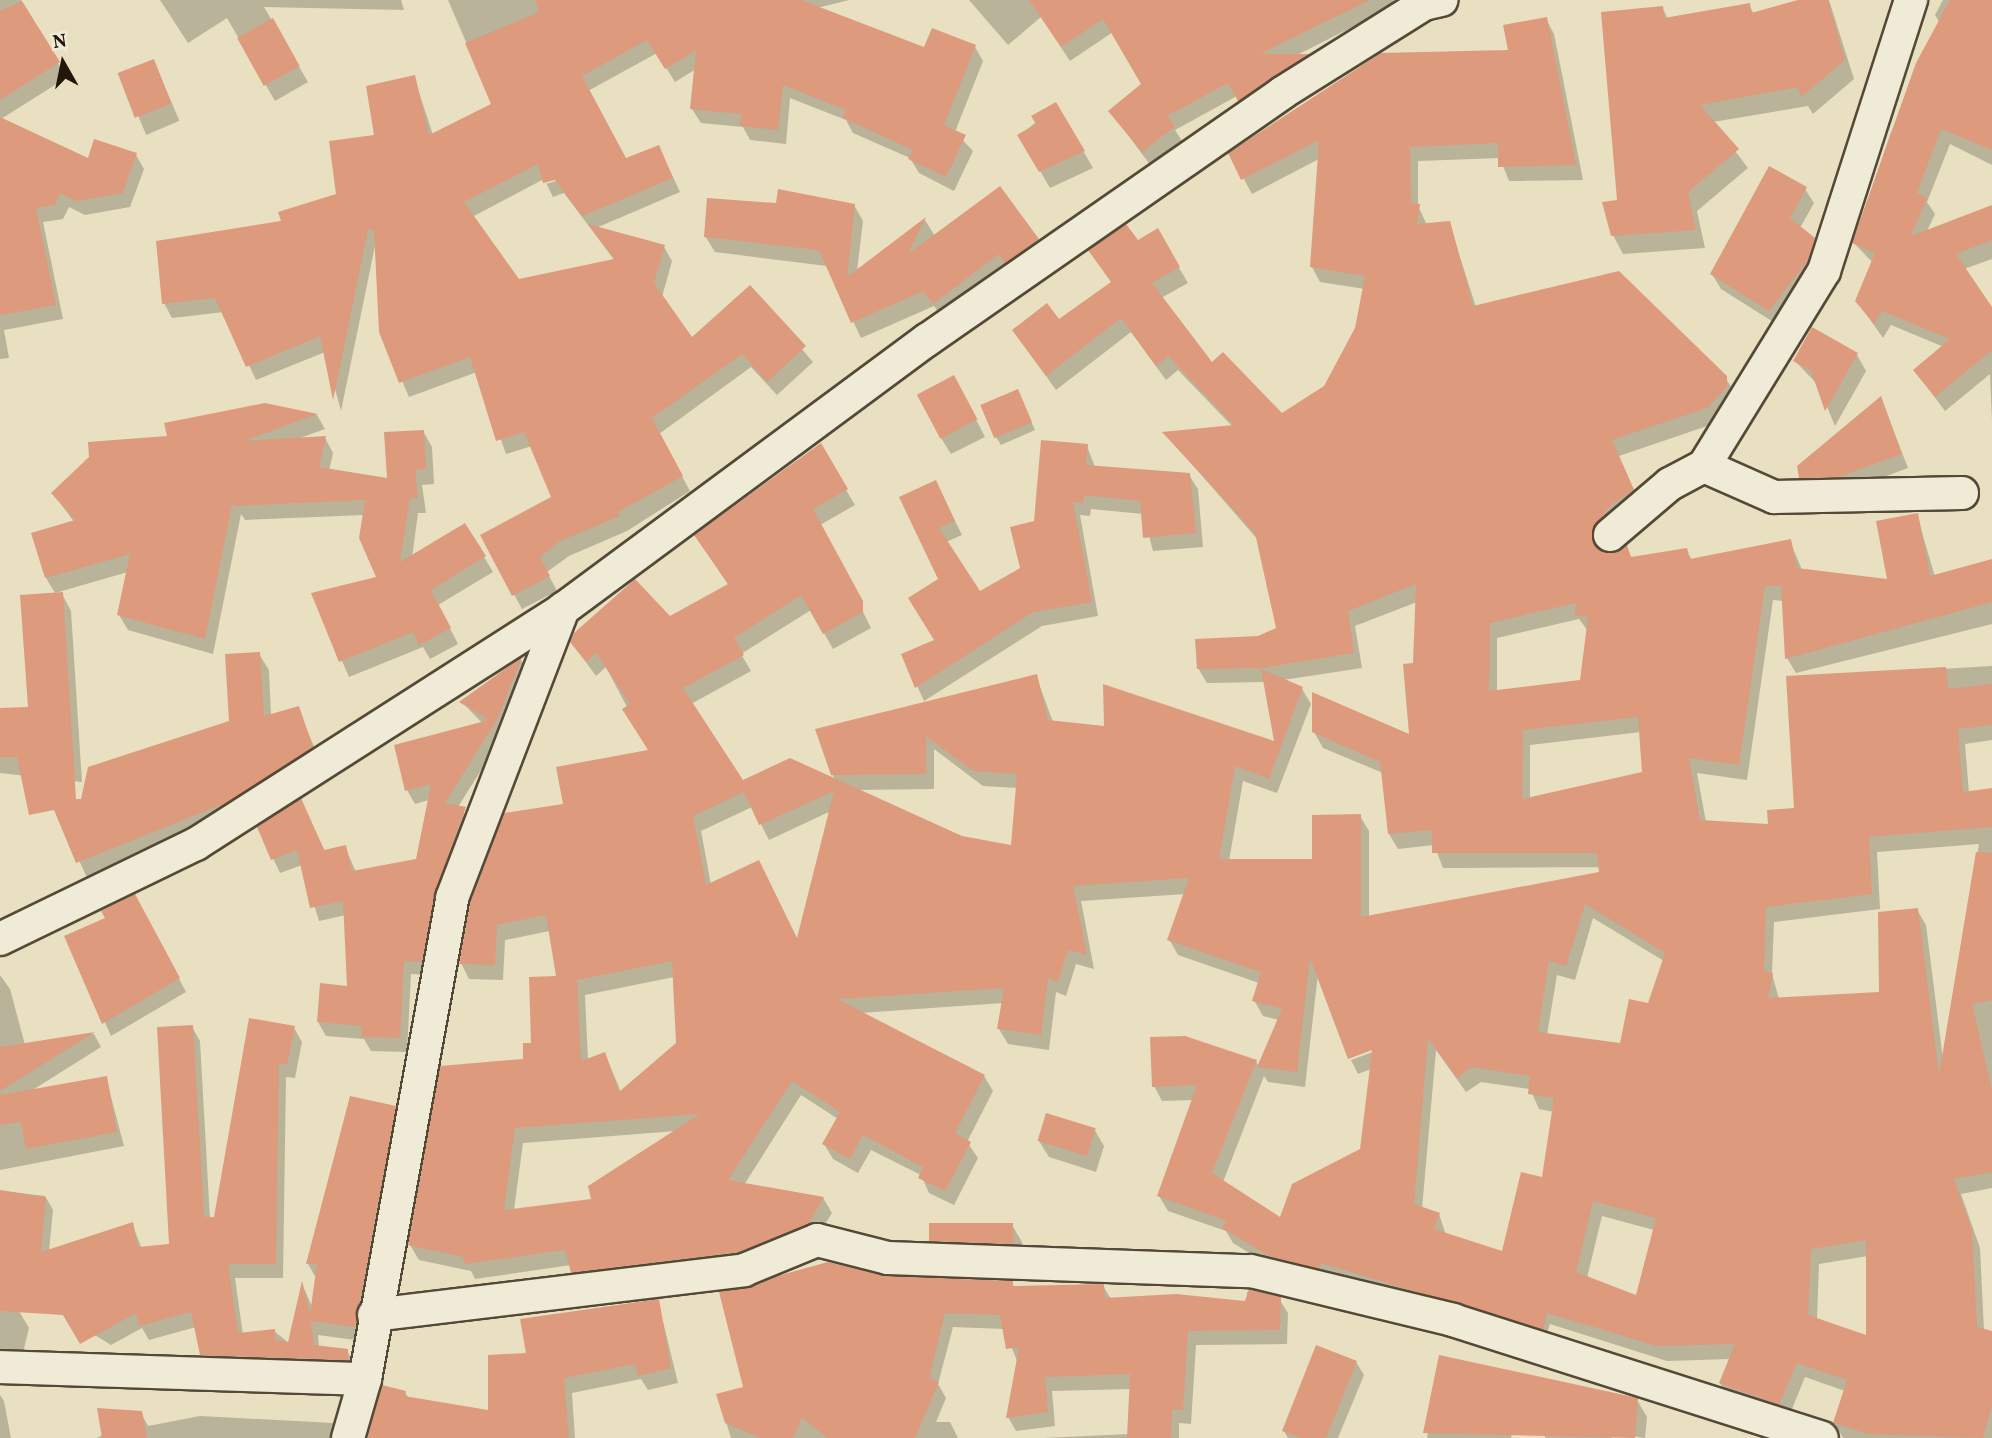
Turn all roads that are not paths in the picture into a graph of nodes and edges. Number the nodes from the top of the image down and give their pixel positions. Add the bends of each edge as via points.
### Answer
1 (1910, 0) edge
2 (1430, 1) edge
3 (1704, 466) junction
4 (1962, 493) dead end
5 (1610, 536) dead end
6 (563, 609) junction
7 (0, 939) edge
8 (374, 1315) junction
9 (0, 1367) edge
10 (365, 1379) junction
11 (348, 1438) edge
12 (1822, 1438) edge

1 - 3 street via 1824,271
2 - 6 street via 1282,93 927,340
3 - 4 street via 1774,497
3 - 5 street via 1670,484
6 - 7 street via 196,844
6 - 8 street via 452,898
8 - 10 street
8 - 12 street via 744,1270 817,1240 888,1258 1251,1271 1453,1320
9 - 10 street
10 - 11 street

